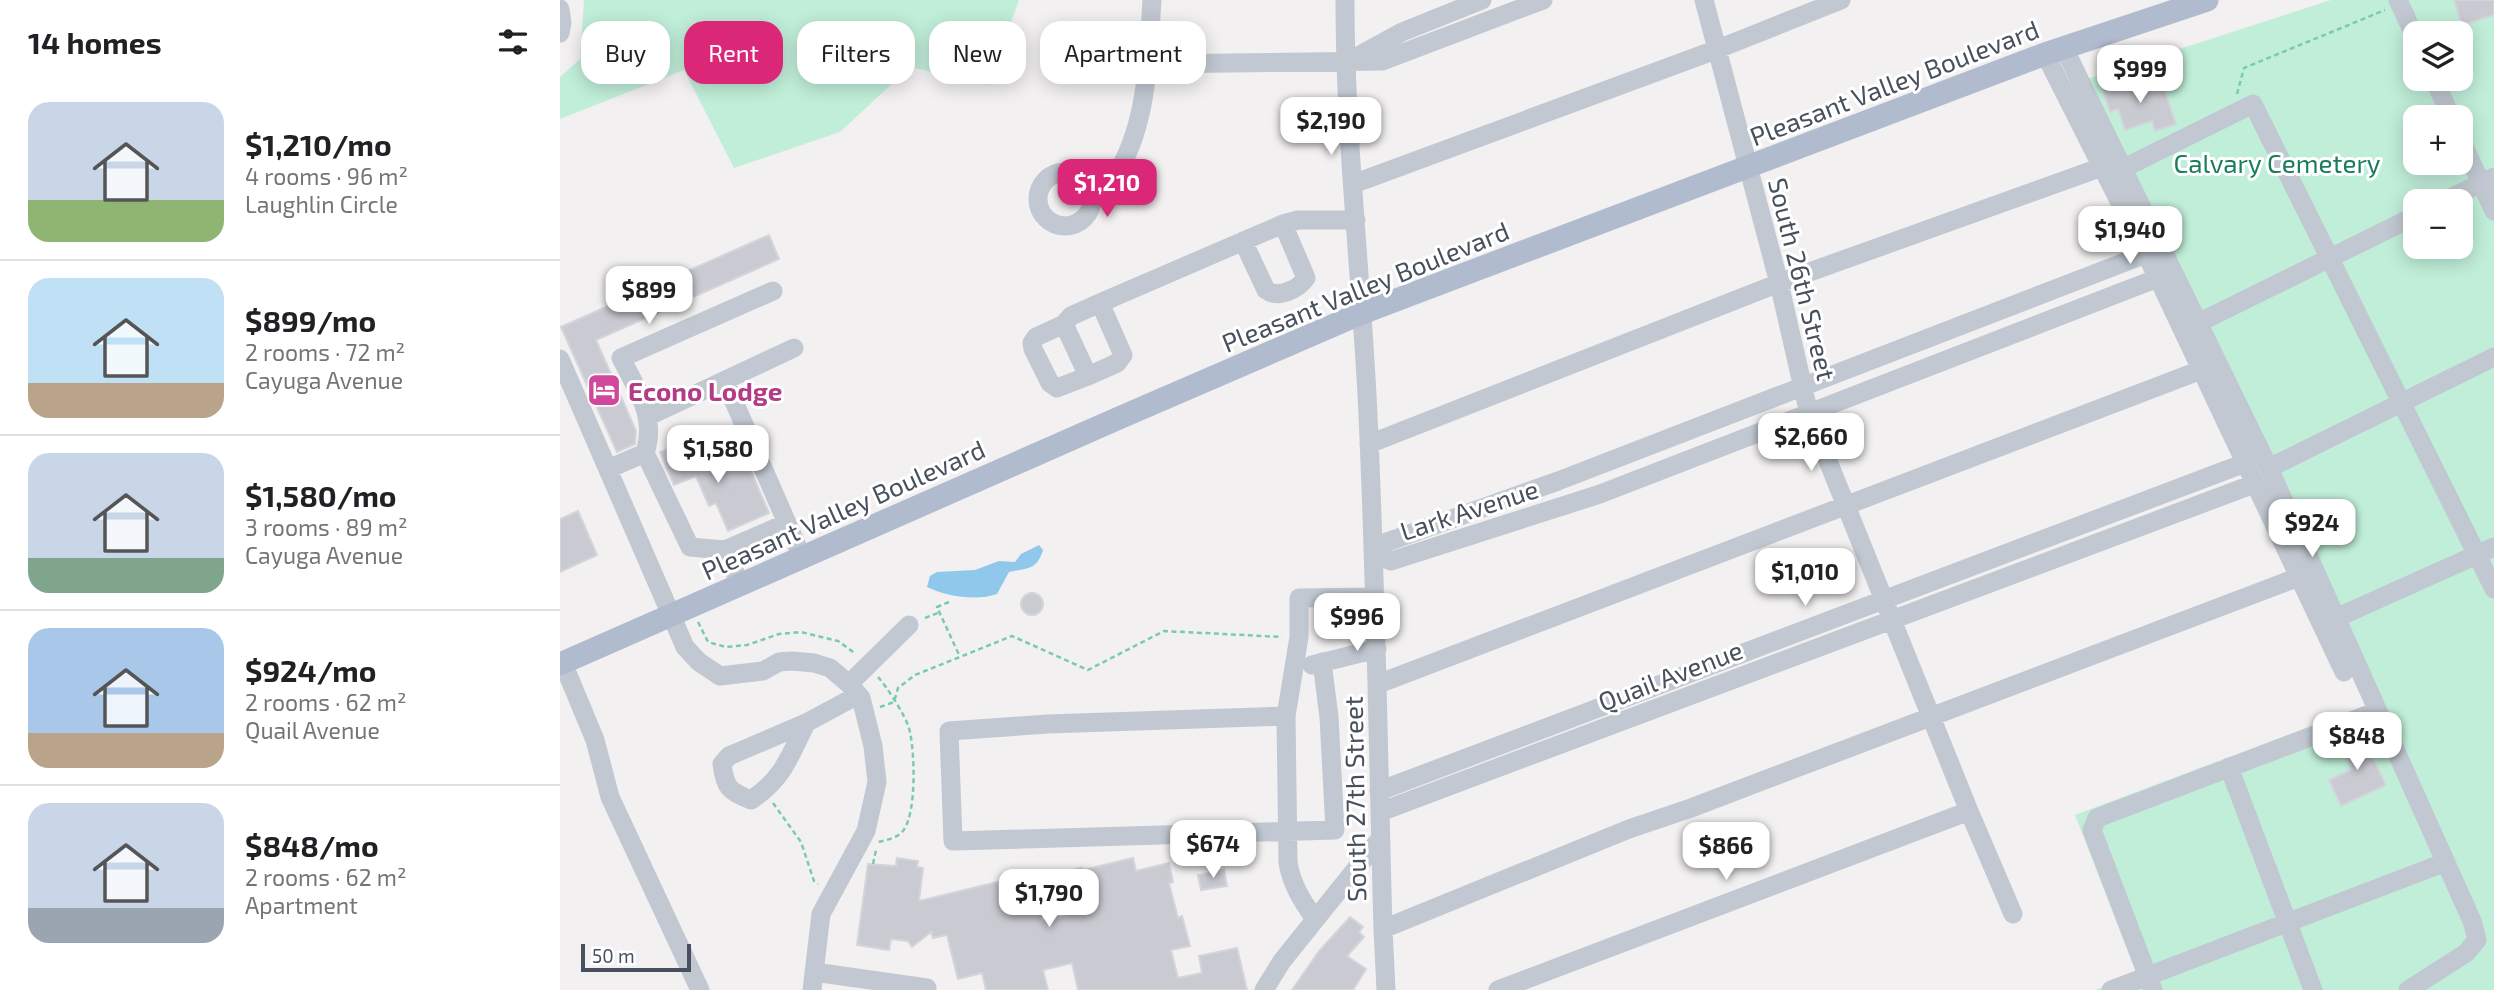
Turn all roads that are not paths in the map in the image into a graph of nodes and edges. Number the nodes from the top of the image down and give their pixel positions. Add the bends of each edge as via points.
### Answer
1 (1152, 0) edge
2 (1345, 0) edge
3 (1482, 0) edge
4 (1544, 0) edge
5 (1704, 0) edge
6 (1841, 0) edge
7 (2207, 0) edge
8 (2400, 1) edge
9 (2169, 6) edge
10 (560, 9) edge
11 (1151, 21) edge
12 (2408, 21) edge
13 (560, 33) edge
14 (1718, 49) junction
15 (2054, 51) junction
16 (1345, 63) junction
17 (1206, 64) edge
18 (1144, 84) edge
19 (2473, 158) edge
20 (2102, 166) junction
21 (1748, 167) junction
22 (2122, 169) junction
23 (2488, 180) edge
24 (1353, 184) junction
25 (2469, 189) edge
26 (1091, 194) dead end
27 (2494, 211) edge
28 (1356, 220) junction
29 (2403, 222) edge
30 (1283, 224) junction
31 (1243, 241) junction
32 (2146, 254) junction
33 (2329, 258) junction
34 (2158, 278) junction
35 (1779, 283) junction
36 (773, 291) dead end
37 (1100, 303) junction
38 (1362, 313) junction
39 (2198, 323) junction
40 (1064, 324) junction
41 (794, 348) dead end
42 (2494, 357) edge
43 (560, 359) edge
44 (2201, 370) junction
45 (1088, 376) junction
46 (725, 381) junction
47 (1802, 387) junction
48 (2401, 403) junction
49 (1809, 414) junction
50 (649, 415) junction
51 (1369, 444) junction
52 (645, 453) junction
53 (2245, 463) junction
54 (2269, 468) junction
55 (608, 469) junction
56 (2254, 484) junction
57 (2167, 493) junction
58 (1846, 505) junction
59 (2175, 513) junction
60 (787, 523) junction
61 (2023, 547) junction
62 (725, 550) junction
63 (2486, 551) edge
64 (1374, 552) junction
65 (802, 557) junction
66 (2032, 567) junction
67 (2299, 577) junction
68 (740, 584) junction
69 (2494, 589) edge
70 (1376, 597) junction
71 (1883, 599) junction
72 (672, 615) junction
73 (2336, 618) junction
74 (1892, 620) junction
75 (909, 625) dead end
76 (1377, 649) junction
77 (1322, 662) junction
78 (1719, 662) junction
79 (561, 664) edge
80 (1294, 669) junction
81 (2344, 672) dead end
82 (1727, 682) junction
83 (1377, 684) junction
84 (854, 690) junction
85 (2378, 711) junction
86 (1286, 716) junction
87 (1931, 716) junction
88 (806, 723) junction
89 (2229, 767) junction
90 (1379, 791) junction
91 (1969, 811) junction
92 (1380, 812) junction
93 (1287, 832) junction
94 (1380, 839) junction
95 (2446, 862) junction
96 (2013, 914) dead end
97 (1315, 919) junction
98 (2288, 923) junction
99 (1383, 929) junction
100 (813, 981) edge
101 (2150, 983) edge
102 (700, 990) edge
103 (927, 990) edge
104 (1264, 990) edge
105 (1387, 990) edge
106 (1498, 990) edge
107 (2111, 990) edge
108 (2313, 990) edge
109 (2408, 990) edge

1 - 11 street
2 - 16 street, South 27th Street
3 - 16 street via 1402,32
4 - 16 street via 1382,61
5 - 14 street, South 26th Street
6 - 14 street
7 - 9 main road, Pleasant Valley Boulevard
8 - 12 street
9 - 15 main road, Pleasant Valley Boulevard
10 - 13 street
14 - 21 street, South 26th Street
14 - 24 street
15 - 20 street
15 - 21 main road, Pleasant Valley Boulevard
15 - 22 street
16 - 17 street
16 - 24 street, South 27th Street
18 - 26 street via 1129,148 1112,181
19 - 23 street
20 - 32 street
20 - 35 street
21 - 35 street, South 26th Street
21 - 38 main road, Pleasant Valley Boulevard
22 - 33 street via 2253,104
22 - 39 street
23 - 25 street
23 - 27 street
24 - 28 street, South 27th Street
28 - 30 street
28 - 38 street, South 27th Street
29 - 33 street
30 - 31 street
30 - 31 street via 1306,278 1279,295 1266,290
31 - 37 street
32 - 34 street
32 - 47 street, Lark Avenue
33 - 39 street
33 - 48 street
34 - 44 street
34 - 49 street, Lark Avenue
35 - 47 street, South 26th Street
35 - 51 street
36 - 50 street via 621,358
37 - 40 street
37 - 45 street via 1123,355 1117,363
38 - 51 street, South 27th Street
38 - 65 main road, Pleasant Valley Boulevard
39 - 54 street
40 - 45 street
40 - 45 street via 1036,337 1033,349 1049,383 1057,388
41 - 46 street
42 - 48 street
43 - 55 street
44 - 53 street
44 - 58 street
46 - 50 street
46 - 60 street
47 - 49 street, South 26th Street
47 - 64 street, Lark Avenue via 1387,542
48 - 54 street
48 - 63 street
49 - 58 street, South 26th Street
49 - 64 street, Lark Avenue via 1600,494 1391,561
50 - 52 street
51 - 64 street, South 27th Street
52 - 55 street
52 - 62 street via 690,547
53 - 56 street
53 - 57 street, Quail Avenue
54 - 73 street
55 - 72 street
56 - 59 street, Quail Avenue
56 - 67 street
57 - 59 street
57 - 61 street, Quail Avenue
58 - 71 street, South 26th Street
58 - 83 street
59 - 66 street, Quail Avenue
60 - 62 street
60 - 65 street
61 - 66 street
61 - 71 street, Quail Avenue
62 - 68 street
63 - 69 street
63 - 73 street
64 - 70 street, South 27th Street
65 - 68 main road, Pleasant Valley Boulevard
66 - 74 street, Quail Avenue
67 - 81 street
67 - 87 street
68 - 72 main road, Pleasant Valley Boulevard
70 - 76 street, South 27th Street
70 - 80 street via 1299,598
71 - 74 street, South 26th Street
71 - 78 street, Quail Avenue
72 - 79 main road, Pleasant Valley Boulevard
72 - 84 street via 685,647 720,676 762,671 792,661 830,668
73 - 85 street
74 - 82 street, Quail Avenue
74 - 87 street, South 26th Street
75 - 84 street
76 - 77 street
76 - 83 street, South 27th Street
77 - 80 street
77 - 93 street via 1335,830
78 - 82 street
78 - 90 street, Quail Avenue
79 - 102 street via 595,740 610,797
80 - 86 street
82 - 92 street, Quail Avenue
83 - 90 street, South 27th Street
84 - 88 street
84 - 100 street via 873,746 877,782 866,831 821,914
85 - 89 street
85 - 95 street
86 - 93 street
86 - 93 street via 949,732 953,841
87 - 91 street, South 26th Street
87 - 99 street via 1629,829
88 - 88 street via 729,756 722,764 724,781 733,793 751,800 765,791 781,774
89 - 98 street
89 - 101 street via 2097,818 2092,830
90 - 92 street, South 27th Street
91 - 96 street, South 26th Street
91 - 106 street
92 - 94 street, South 27th Street
93 - 97 street via 1290,876
94 - 97 street
94 - 99 street, South 27th Street
95 - 98 street
95 - 109 street via 2477,940 2466,953
97 - 104 street
98 - 101 street
98 - 108 street
99 - 105 street, South 27th Street
100 - 103 street
101 - 107 street

